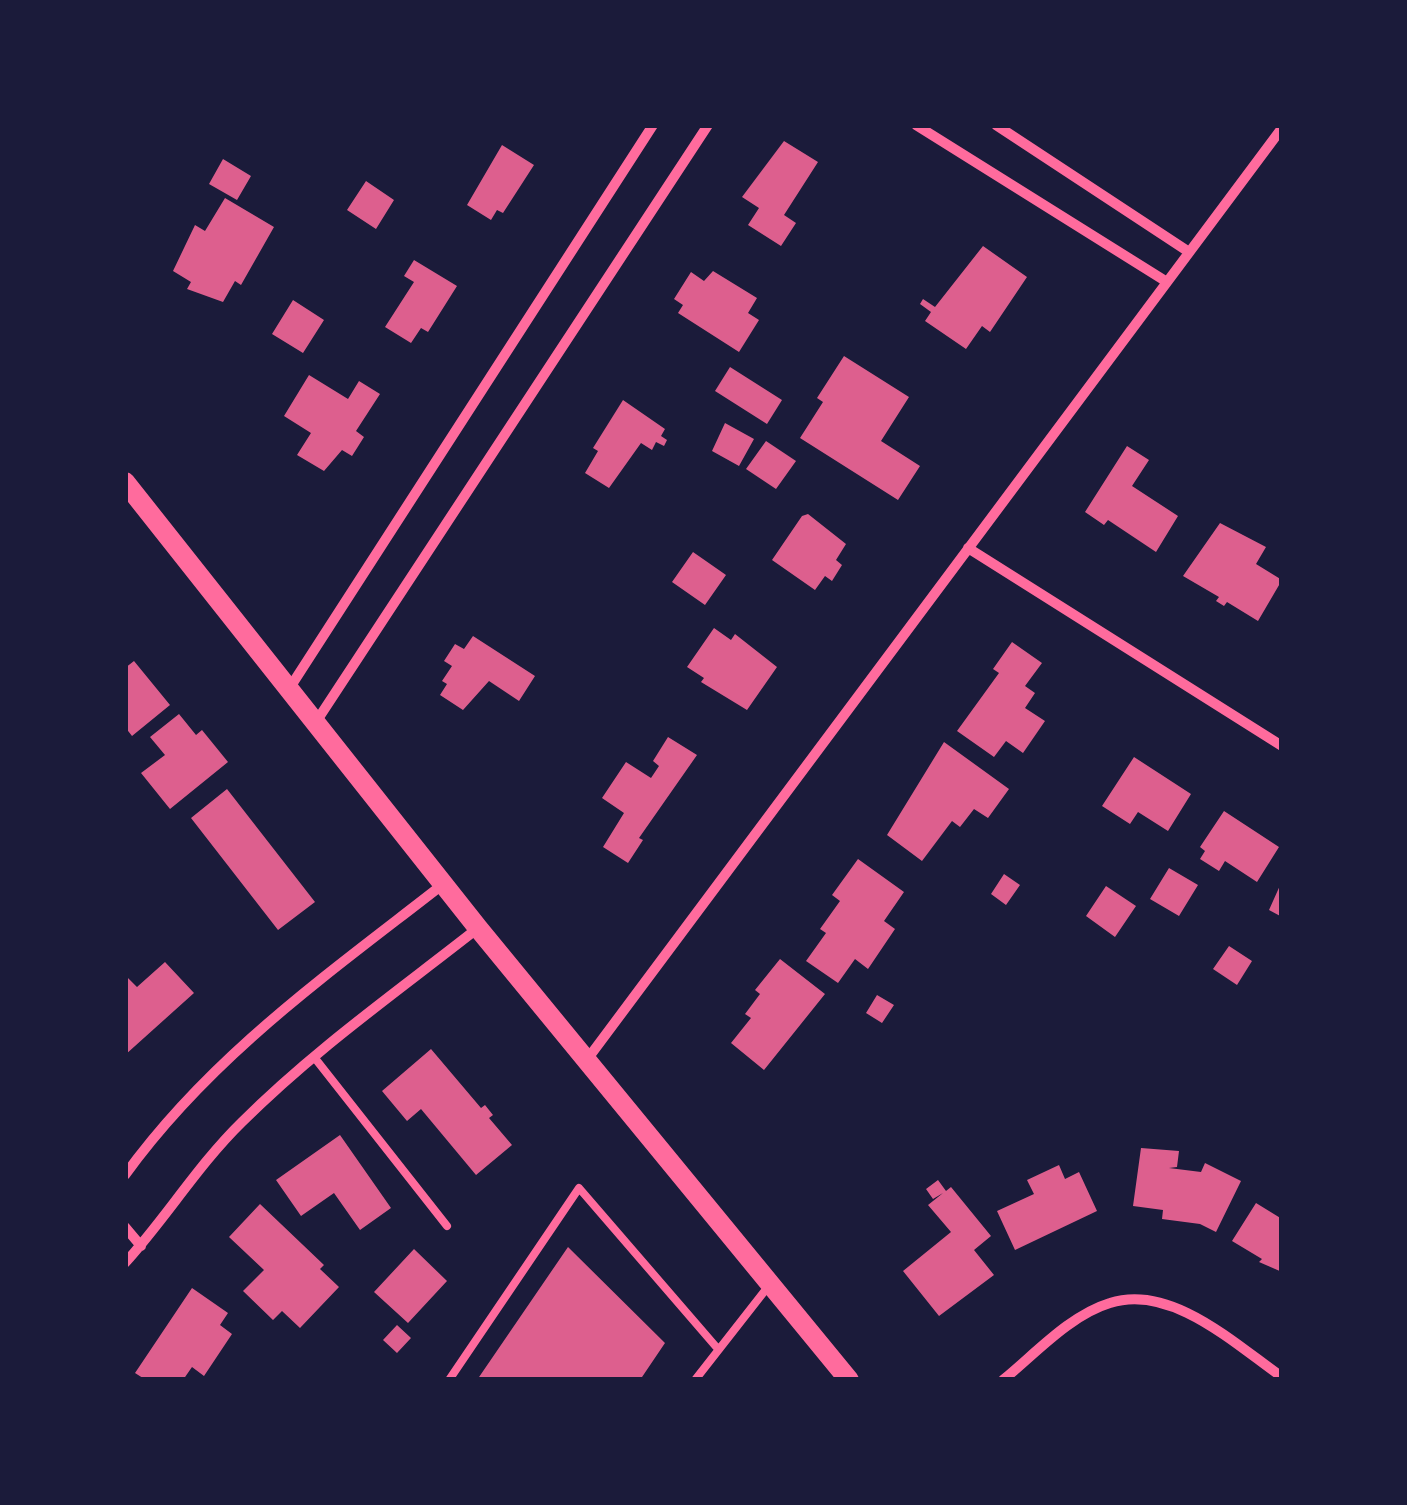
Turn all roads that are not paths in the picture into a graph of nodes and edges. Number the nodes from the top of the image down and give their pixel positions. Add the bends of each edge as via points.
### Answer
1 (653, 125) edge
2 (708, 125) edge
3 (916, 125) edge
4 (996, 125) edge
5 (1282, 128) edge
6 (1190, 252) junction
7 (1167, 282) junction
8 (125, 482) edge
9 (968, 548) junction
10 (289, 689) junction
11 (315, 723) junction
12 (1282, 746) edge
13 (443, 884) junction
14 (478, 928) junction
15 (314, 1057) junction
16 (586, 1061) junction
17 (125, 1174) edge
18 (447, 1226) dead end
19 (125, 1228) edge
20 (141, 1246) junction
21 (125, 1263) edge
22 (770, 1284) junction
23 (718, 1349) junction
24 (1282, 1377) edge
25 (449, 1380) edge
26 (695, 1380) edge
27 (849, 1380) edge
28 (1003, 1380) edge

1 - 10 street
2 - 11 street
3 - 7 street
4 - 6 street
5 - 6 street
6 - 7 street
7 - 9 street
8 - 10 main road
9 - 12 street
9 - 16 street
10 - 11 main road
11 - 13 main road
13 - 14 main road
13 - 17 street via 260,1027 160,1127
14 - 15 street
14 - 16 main road
15 - 18 lane
15 - 20 street via 197,1170
16 - 22 main road
19 - 20 street
20 - 21 street
22 - 23 lane
22 - 27 main road
23 - 25 lane via 579,1188
23 - 26 lane
24 - 28 street via 1176,1308 1128,1299 1076,1321

